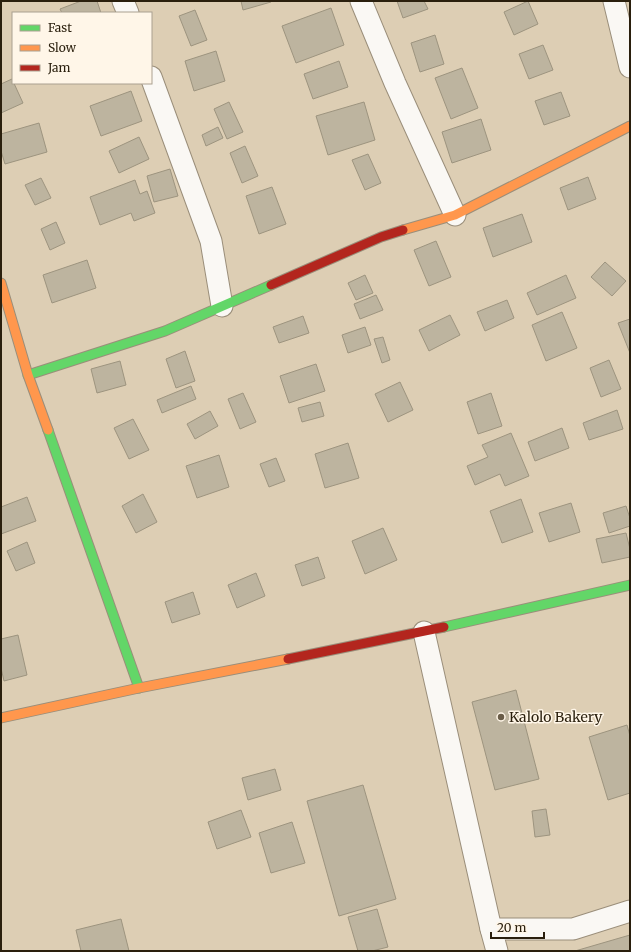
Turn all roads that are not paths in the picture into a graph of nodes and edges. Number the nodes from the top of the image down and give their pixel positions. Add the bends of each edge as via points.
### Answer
1 (123, 1) edge
2 (362, 1) edge
3 (614, 1) edge
4 (128, 12) edge
5 (630, 67) edge
6 (152, 80) edge
7 (630, 126) edge
8 (455, 215) junction
9 (1, 283) edge
10 (222, 306) junction
11 (28, 375) junction
12 (630, 585) edge
13 (424, 632) junction
14 (139, 688) junction
15 (1, 718) edge
16 (630, 910) edge
17 (491, 929) junction
18 (497, 951) edge

1 - 4 street
2 - 8 street via 395,83
3 - 5 street
6 - 10 street via 211,241
7 - 8 street
8 - 10 street via 381,237
9 - 11 street
10 - 11 street via 165,331
11 - 14 street
12 - 13 street
13 - 14 street
13 - 17 street
14 - 15 street
16 - 17 street via 573,929
17 - 18 street

